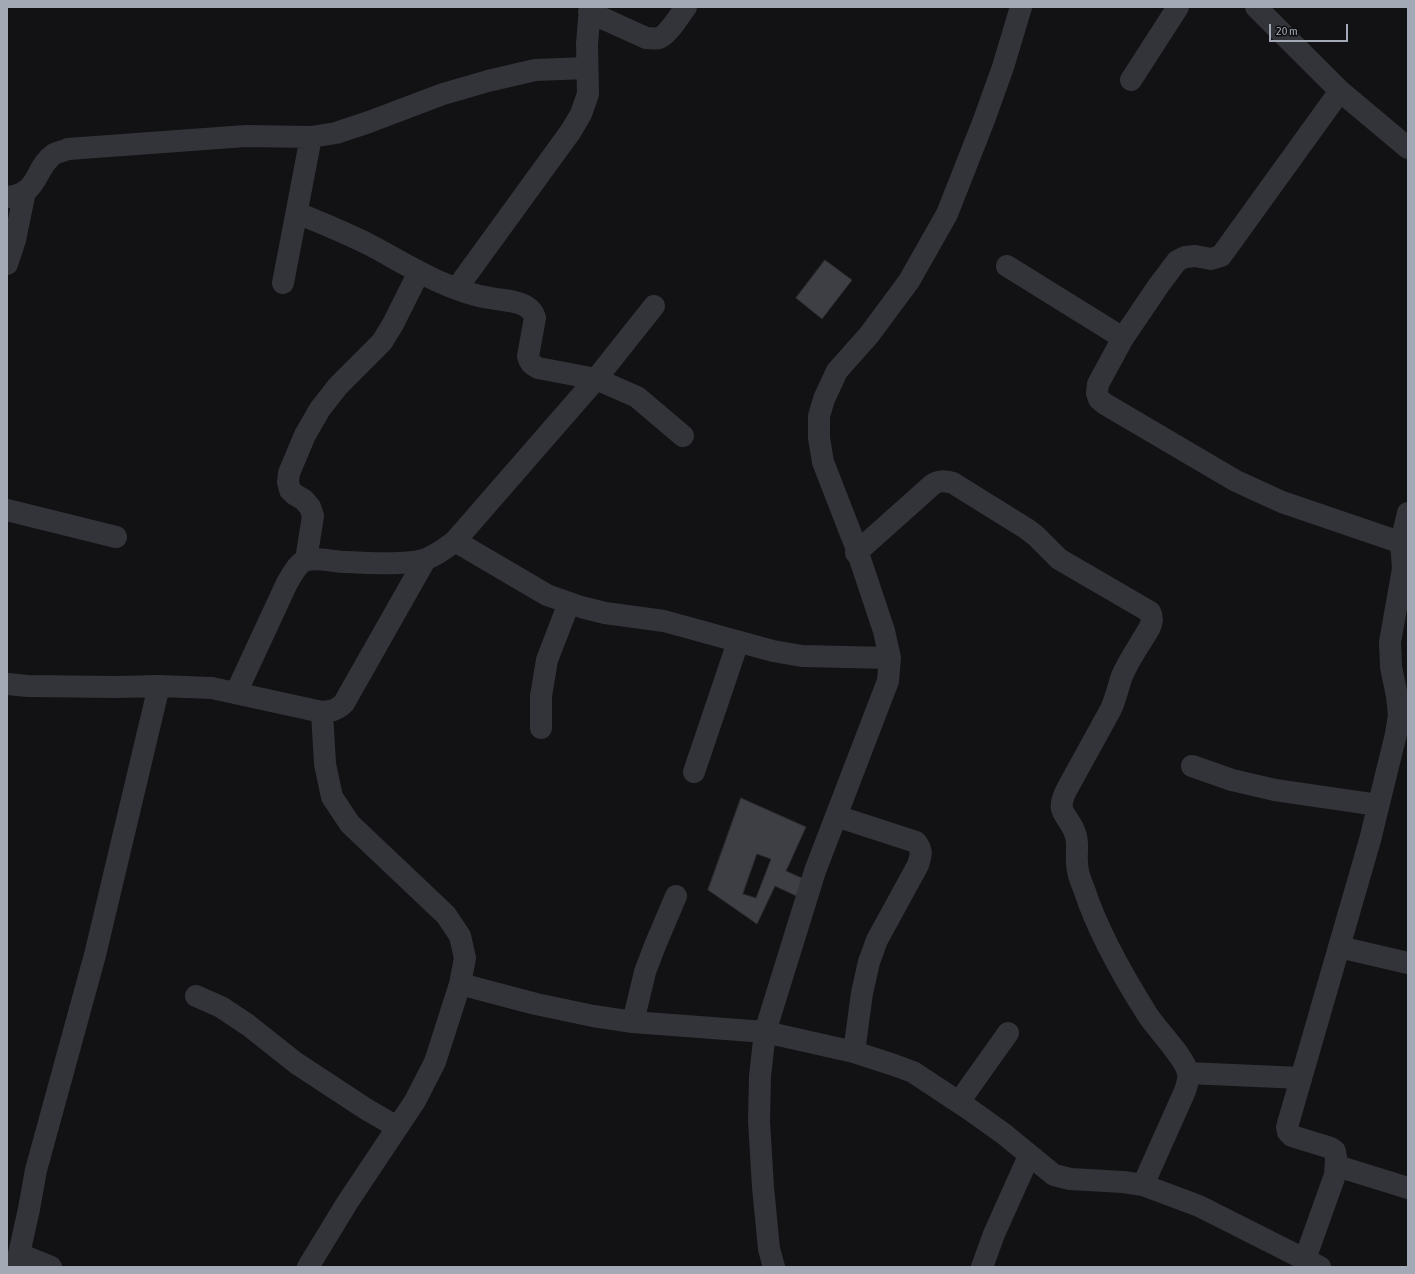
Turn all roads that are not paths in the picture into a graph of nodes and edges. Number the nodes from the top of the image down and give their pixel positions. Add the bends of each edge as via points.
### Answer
1 (686, 7) edge
2 (1021, 7) edge
3 (1178, 7) edge
4 (1256, 7) edge
5 (590, 10) edge
6 (587, 68) junction
7 (1131, 80) dead end
8 (1340, 91) junction
9 (311, 137) junction
10 (1408, 148) edge
11 (16, 194) edge
12 (297, 213) junction
13 (7, 264) edge
14 (1007, 266) dead end
15 (419, 272) junction
16 (283, 283) dead end
17 (457, 288) junction
18 (654, 306) dead end
19 (1123, 338) junction
20 (596, 379) junction
21 (683, 436) dead end
22 (7, 510) edge
23 (1408, 513) edge
24 (116, 537) dead end
25 (455, 541) junction
26 (1405, 543) edge
27 (856, 552) junction
28 (306, 560) junction
29 (425, 560) junction
30 (569, 603) junction
31 (738, 642) junction
32 (890, 658) junction
33 (7, 684) edge
34 (159, 686) junction
35 (236, 692) junction
36 (322, 712) junction
37 (1403, 716) edge
38 (541, 728) dead end
39 (1192, 766) dead end
40 (694, 772) dead end
41 (1378, 805) junction
42 (836, 816) junction
43 (676, 896) dead end
44 (1339, 947) junction
45 (1408, 963) edge
46 (460, 984) junction
47 (196, 996) dead end
48 (633, 1022) junction
49 (765, 1032) junction
50 (1008, 1033) dead end
51 (854, 1052) junction
52 (1188, 1073) junction
53 (1301, 1078) junction
54 (959, 1102) junction
55 (397, 1128) junction
56 (1030, 1156) junction
57 (1337, 1166) junction
58 (1143, 1185) junction
59 (1408, 1188) edge
60 (16, 1261) edge
61 (1312, 1263) edge
62 (51, 1267) edge
63 (308, 1267) edge
64 (774, 1267) edge
65 (982, 1267) edge

1 - 5 street via 668,31 661,38 655,39 646,38
2 - 27 street via 1003,67 947,214 909,281 869,335 837,371 824,399 819,416 823,462
3 - 7 street
4 - 8 street
5 - 6 street
6 - 9 street via 535,70 488,81 443,94 336,133
6 - 17 street via 588,94 571,131
8 - 10 street
8 - 19 street via 1221,256 1212,259 1185,256 1177,261
9 - 11 street via 246,136 68,149 54,154 37,178
9 - 12 street
11 - 13 street via 15,240
12 - 15 street via 341,231
12 - 16 street
14 - 19 street
15 - 17 street
15 - 28 street via 382,342 338,386 320,409 289,473 290,490 304,500 313,516
17 - 20 street via 484,298 518,303 533,311 528,356 532,365
18 - 20 street
19 - 26 street via 1098,384 1099,399 1105,404 1236,481 1282,502
20 - 21 street via 637,398
20 - 25 street
22 - 24 street
23 - 26 street
25 - 29 street via 440,553
25 - 30 street via 547,594
26 - 37 street via 1390,642 1391,667
27 - 32 street via 884,631
27 - 52 street via 932,485 938,481 953,483 1027,529 1059,559 1150,612 1150,627 1122,675 1111,708 1063,797 1062,810 1076,834 1077,865 1082,884 1103,934 1126,980 1152,1022 1184,1063
28 - 29 street via 390,563
28 - 35 street via 287,583
29 - 36 street via 344,703 338,709
30 - 31 street via 605,613 664,621
30 - 38 street via 547,660 541,696
31 - 32 street via 802,656
31 - 40 street
32 - 42 street via 888,681
33 - 34 street
34 - 35 street via 212,688
34 - 60 street via 95,955 36,1170
35 - 36 street
36 - 46 street via 325,764 332,797 350,824 446,915 460,936 465,958
37 - 41 street
39 - 41 street via 1232,780 1275,790
41 - 44 street
42 - 49 street via 815,871
42 - 51 street via 916,842 921,854 895,910 877,940 869,962
43 - 48 street via 647,966
44 - 45 street
44 - 53 street
46 - 48 street via 536,1004
46 - 55 street via 435,1062 415,1101
47 - 55 street via 222,1007 296,1063
48 - 49 street
49 - 51 street
49 - 64 street via 760,1076 759,1122 769,1249
50 - 54 street
51 - 54 street via 913,1072
52 - 53 street
52 - 58 street via 1185,1091
53 - 57 street via 1288,1120 1288,1132 1292,1136 1331,1148 1335,1151
54 - 56 street
55 - 63 street via 351,1196
56 - 58 street via 1054,1174 1070,1179
56 - 65 street via 994,1234
57 - 59 street
57 - 61 street
58 - 61 street via 1200,1206
60 - 62 street

